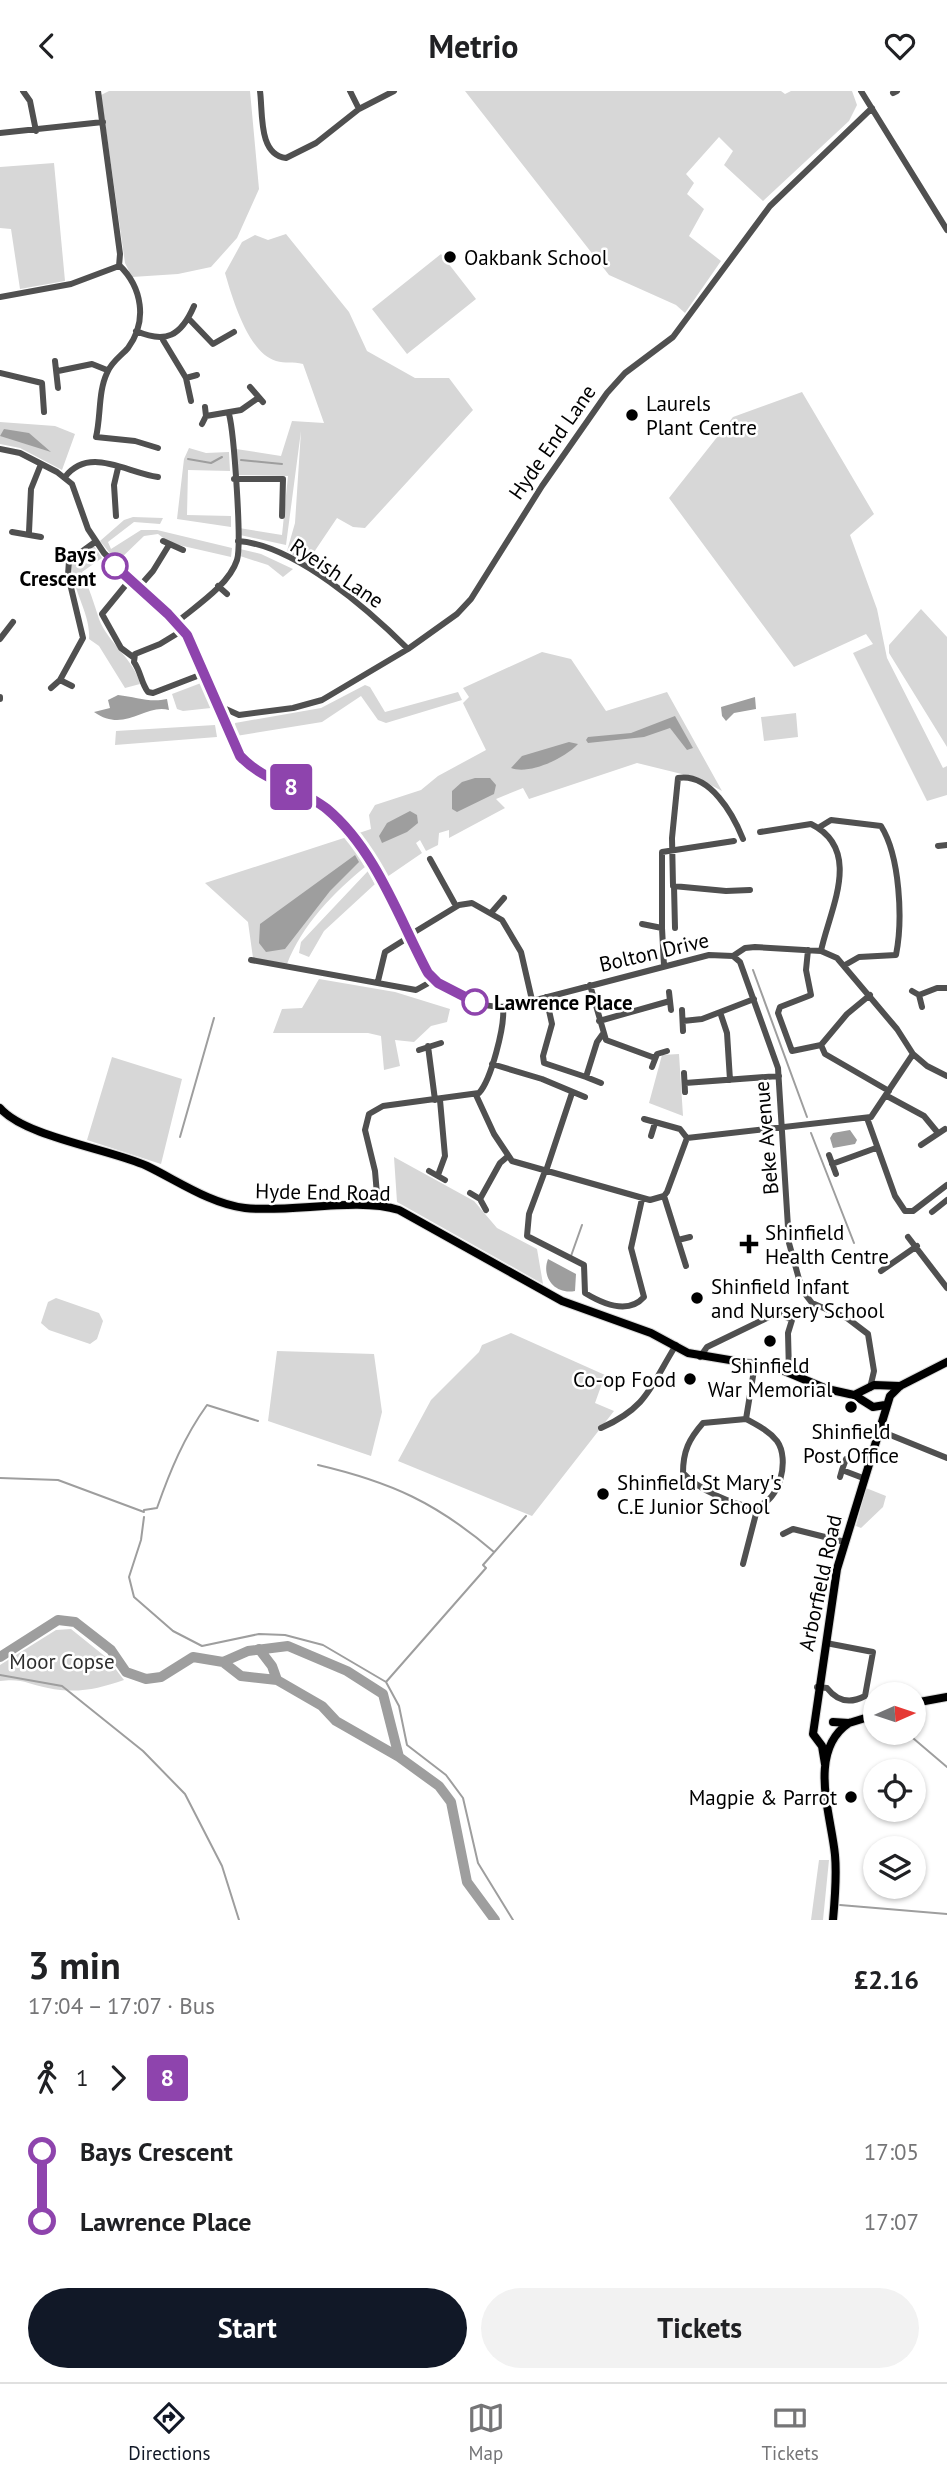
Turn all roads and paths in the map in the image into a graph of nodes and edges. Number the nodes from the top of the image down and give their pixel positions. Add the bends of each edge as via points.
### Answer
1 (23, 91) edge
2 (99, 91) edge
3 (260, 91) edge
4 (268, 91) edge
5 (349, 91) edge
6 (394, 91) edge
7 (861, 91) edge
8 (872, 108) junction
9 (359, 109) junction
10 (103, 122) junction
11 (36, 131) junction
12 (0, 133) edge
13 (947, 230) edge
14 (119, 265) junction
15 (0, 297) edge
16 (194, 306) dead end
17 (189, 319) junction
18 (136, 331) junction
19 (234, 332) dead end
20 (163, 340) junction
21 (55, 361) dead end
22 (107, 370) junction
23 (58, 371) junction
24 (0, 373) edge
25 (197, 375) dead end
26 (186, 378) junction
27 (250, 387) dead end
28 (58, 388) dead end
29 (191, 401) dead end
30 (205, 407) dead end
31 (44, 412) dead end
32 (229, 414) junction
33 (206, 416) junction
34 (202, 424) dead end
35 (234, 447) junction
36 (243, 447) dead end
37 (158, 448) dead end
38 (0, 449) edge
39 (41, 464) junction
40 (118, 468) junction
41 (224, 475) dead end
42 (65, 477) junction
43 (158, 477) dead end
44 (234, 477) junction
45 (273, 500) dead end
46 (283, 501) junction
47 (225, 513) dead end
48 (236, 513) junction
49 (117, 516) dead end
50 (282, 516) dead end
51 (12, 532) dead end
52 (29, 532) junction
53 (41, 537) dead end
54 (238, 541) junction
55 (96, 542) junction
56 (183, 550) dead end
57 (129, 581) junction
58 (218, 586) junction
59 (138, 588) junction
60 (227, 594) dead end
61 (13, 622) dead end
62 (177, 622) junction
63 (183, 629) junction
64 (0, 639) edge
65 (408, 649) junction
66 (133, 657) junction
67 (205, 673) junction
68 (60, 680) junction
69 (72, 686) dead end
70 (51, 688) dead end
71 (818, 828) junction
72 (760, 832) dead end
73 (743, 839) dead end
74 (734, 841) dead end
75 (947, 845) edge
76 (938, 846) dead end
77 (672, 849) junction
78 (430, 859) dead end
79 (435, 869) junction
80 (427, 873) dead end
81 (380, 880) dead end
82 (674, 887) junction
83 (750, 890) dead end
84 (504, 898) dead end
85 (456, 907) junction
86 (491, 913) junction
87 (642, 924) dead end
88 (662, 928) junction
89 (675, 929) dead end
90 (409, 936) junction
91 (808, 950) junction
92 (821, 951) junction
93 (733, 956) junction
94 (251, 960) dead end
95 (845, 965) junction
96 (664, 966) junction
97 (434, 980) junction
98 (378, 981) junction
99 (590, 985) junction
100 (947, 988) edge
101 (912, 991) dead end
102 (669, 992) dead end
103 (870, 995) junction
104 (919, 995) junction
105 (546, 997) junction
106 (754, 999) junction
107 (533, 1000) junction
108 (670, 1001) junction
109 (503, 1007) junction
110 (922, 1007) dead end
111 (671, 1010) dead end
112 (682, 1010) dead end
113 (720, 1012) junction
114 (599, 1021) junction
115 (682, 1021) junction
116 (683, 1031) dead end
117 (602, 1035) junction
118 (441, 1044) dead end
119 (821, 1045) junction
120 (428, 1046) junction
121 (419, 1050) dead end
122 (667, 1051) dead end
123 (913, 1054) junction
124 (655, 1058) junction
125 (492, 1064) junction
126 (652, 1067) dead end
127 (684, 1073) dead end
128 (779, 1076) junction
129 (947, 1076) edge
130 (586, 1077) junction
131 (730, 1080) junction
132 (601, 1083) dead end
133 (685, 1083) junction
134 (685, 1092) dead end
135 (572, 1093) junction
136 (888, 1093) junction
137 (476, 1095) junction
138 (585, 1097) dead end
139 (438, 1100) junction
140 (0, 1108) edge
141 (867, 1118) junction
142 (645, 1119) dead end
143 (655, 1123) junction
144 (782, 1127) junction
145 (945, 1129) dead end
146 (938, 1133) junction
147 (651, 1136) dead end
148 (687, 1137) junction
149 (921, 1145) dead end
150 (876, 1147) junction
151 (829, 1155) dead end
152 (507, 1157) junction
153 (832, 1164) junction
154 (429, 1171) dead end
155 (545, 1171) junction
156 (836, 1174) dead end
157 (438, 1175) junction
158 (445, 1180) dead end
159 (934, 1184) dead end
160 (947, 1185) edge
161 (939, 1192) junction
162 (470, 1193) dead end
163 (664, 1196) junction
164 (480, 1199) junction
165 (642, 1199) junction
166 (946, 1204) edge
167 (378, 1206) junction
168 (486, 1210) dead end
169 (932, 1212) dead end
170 (690, 1237) dead end
171 (908, 1237) dead end
172 (678, 1240) junction
173 (916, 1246) junction
174 (686, 1266) dead end
175 (881, 1271) dead end
176 (947, 1274) edge
177 (940, 1279) junction
178 (947, 1288) edge
179 (676, 1345) junction
180 (700, 1357) junction
181 (947, 1362) edge
182 (755, 1364) junction
183 (874, 1371) junction
184 (789, 1373) junction
185 (900, 1386) junction
186 (883, 1387) junction
187 (868, 1389) junction
188 (854, 1395) junction
189 (887, 1402) junction
190 (870, 1405) junction
191 (746, 1419) junction
192 (601, 1428) dead end
193 (878, 1430) junction
194 (947, 1458) edge
195 (846, 1459) dead end
196 (863, 1478) junction
197 (758, 1506) junction
198 (783, 1534) dead end
199 (845, 1542) junction
200 (743, 1564) dead end
201 (826, 1643) junction
202 (817, 1687) junction
203 (947, 1697) edge
204 (926, 1701) edge
205 (818, 1705) junction
206 (863, 1719) edge
207 (830, 1721) junction
208 (815, 1723) junction
209 (849, 1723) junction
210 (834, 1737) junction
211 (819, 1742) junction
212 (825, 1764) junction
213 (834, 1916) edge

1 - 11 street via 30,101
2 - 10 street
3 - 4 street
3 - 9 street via 266,143 281,157 316,143
5 - 9 street
6 - 9 street
7 - 8 street
8 - 13 street
8 - 65 street, Hyde End Lane via 770,206 673,337 613,385 471,599
10 - 11 street
10 - 14 street
11 - 12 street
14 - 15 street via 71,284
14 - 18 street via 139,295
16 - 17 street
17 - 19 street via 209,342 227,342
17 - 20 street
18 - 20 street
18 - 22 street via 128,348
20 - 26 street
21 - 23 street
22 - 23 street via 92,364
22 - 37 street via 96,437
23 - 28 street
24 - 31 street via 42,383
25 - 26 street
26 - 29 street
27 - 32 street via 260,400
30 - 33 street
32 - 33 street
32 - 35 street
33 - 34 street
35 - 36 street
35 - 44 street
38 - 39 street
39 - 42 street
39 - 52 street via 31,489
40 - 42 street via 88,460 72,467
40 - 43 street
40 - 49 street via 114,485
41 - 44 street
42 - 55 street
44 - 46 street via 283,479
44 - 48 street
45 - 46 street
46 - 50 street
47 - 48 street
48 - 54 street
51 - 52 street
52 - 53 street
54 - 58 street via 237,560
54 - 65 street, Ryeish Lane via 274,552 318,576
55 - 57 street
55 - 68 street via 73,557 67,568 84,631
56 - 59 street via 166,543 153,571
57 - 59 street
57 - 66 street via 103,614 121,649
58 - 60 street
58 - 62 street
59 - 62 street
61 - 64 street
62 - 63 street
63 - 66 street
63 - 67 street via 203,660
65 - 67 street, Hyde End Lane via 332,696 239,715 219,706
66 - 67 street via 148,692
68 - 69 street
68 - 70 street
71 - 72 street via 806,824
71 - 92 street via 837,853 841,875
71 - 95 street via 826,821 839,820 881,826 897,881 896,955 859,957
73 - 77 street via 732,814 713,792 680,778
74 - 77 street
75 - 76 street
77 - 82 street
77 - 88 street via 660,855
78 - 79 street
79 - 80 street
79 - 85 street
81 - 90 street, Bolton Drive
82 - 83 street
82 - 89 street
84 - 86 street
85 - 86 street via 472,902
85 - 90 street
86 - 107 street via 502,920 521,953
87 - 88 street
88 - 96 street
90 - 97 street, Bolton Drive
90 - 98 street via 385,952
91 - 92 street, Bolton Drive
91 - 93 street, Bolton Drive via 755,947
91 - 119 street via 811,995 780,1007 778,1013 792,1051
92 - 95 street, Bolton Drive
93 - 96 street, Bolton Drive via 719,953
93 - 106 street, Beke Avenue via 740,962
94 - 98 street
95 - 103 street, Bolton Drive
96 - 99 street, Bolton Drive
97 - 98 street via 416,990
97 - 109 street, Bolton Drive via 465,998
99 - 105 street, Bolton Drive
99 - 114 street
100 - 104 street
101 - 104 street
102 - 108 street
103 - 119 street
103 - 123 street, Bolton Drive
104 - 110 street
105 - 107 street, Bolton Drive
105 - 130 street via 552,1024 542,1060
106 - 113 street
106 - 128 street, Beke Avenue
107 - 109 street, Bolton Drive
108 - 111 street
108 - 114 street
109 - 125 street
112 - 115 street
113 - 115 street
113 - 131 street via 727,1033
114 - 117 street
115 - 116 street
117 - 124 street
117 - 130 street
118 - 120 street
119 - 136 street via 825,1054
120 - 121 street
120 - 139 street
122 - 124 street
123 - 129 street, Bolton Drive
123 - 136 street
124 - 126 street
125 - 135 street
125 - 137 street via 483,1090
127 - 133 street
128 - 131 street
128 - 144 street, Beke Avenue
130 - 132 street
131 - 133 street
133 - 134 street
135 - 138 street
135 - 155 street
136 - 141 street
136 - 146 street via 924,1116
137 - 139 street
137 - 152 street
139 - 157 street via 445,1156
139 - 167 street via 383,1106 373,1109 366,1121
140 - 167 main road, Hyde End Road via 26,1125 146,1166 230,1206
141 - 144 street
141 - 150 street
142 - 143 street
143 - 147 street
143 - 148 street via 680,1129
144 - 148 street
144 - 183 street, Beke Avenue via 790,1251 802,1290 812,1303 847,1318 868,1334
145 - 146 street
146 - 149 street
148 - 163 street
150 - 153 street
150 - 161 street via 905,1210 913,1211
151 - 153 street
152 - 155 street
152 - 164 street
153 - 156 street
154 - 157 street
155 - 165 street
155 - 165 street via 529,1214 527,1236 581,1263 587,1271 585,1293 620,1308 638,1304 644,1297 631,1241
157 - 158 street
159 - 161 street
160 - 161 street
162 - 164 street
163 - 165 street
163 - 172 street
164 - 168 street
166 - 169 street
167 - 179 main road, Hyde End Road via 411,1216 562,1301
170 - 172 street
171 - 173 street
172 - 174 street
173 - 175 street
173 - 177 street
176 - 177 street
177 - 178 street
179 - 180 main road, Hyde End Road
179 - 192 street via 640,1405 630,1415
180 - 182 main road, Hyde End Road
180 - 184 street via 707,1347 780,1314 792,1320
181 - 185 main road
182 - 184 main road, Hyde End Road
182 - 191 street
183 - 186 street
183 - 187 street
184 - 188 main road, Hyde End Road
185 - 186 main road
185 - 189 main road
186 - 187 main road
186 - 189 main road
187 - 188 main road
187 - 190 main road, Arborfield Road
188 - 190 main road, Hyde End Road
189 - 190 main road
189 - 193 main road, Arborfield Road
190 - 193 main road, Arborfield Road
191 - 197 street via 767,1431 783,1453 774,1494
191 - 197 street via 704,1423 689,1439 683,1455 684,1473 698,1487
193 - 194 street
193 - 196 main road, Arborfield Road
195 - 196 street via 841,1473
196 - 199 main road, Arborfield Road
197 - 200 street
198 - 199 street via 793,1529
199 - 201 main road, Arborfield Road
201 - 202 main road, Arborfield Road
201 - 202 street via 873,1652 869,1689 865,1696 846,1700
202 - 205 main road, Arborfield Road
203 - 204 main road
205 - 207 main road
205 - 208 main road, Arborfield Road
206 - 209 main road
207 - 208 main road
207 - 209 main road
207 - 210 main road
208 - 211 main road via 813,1734
209 - 210 main road
210 - 211 main road
210 - 212 main road
211 - 212 main road
212 - 213 main road via 835,1856

